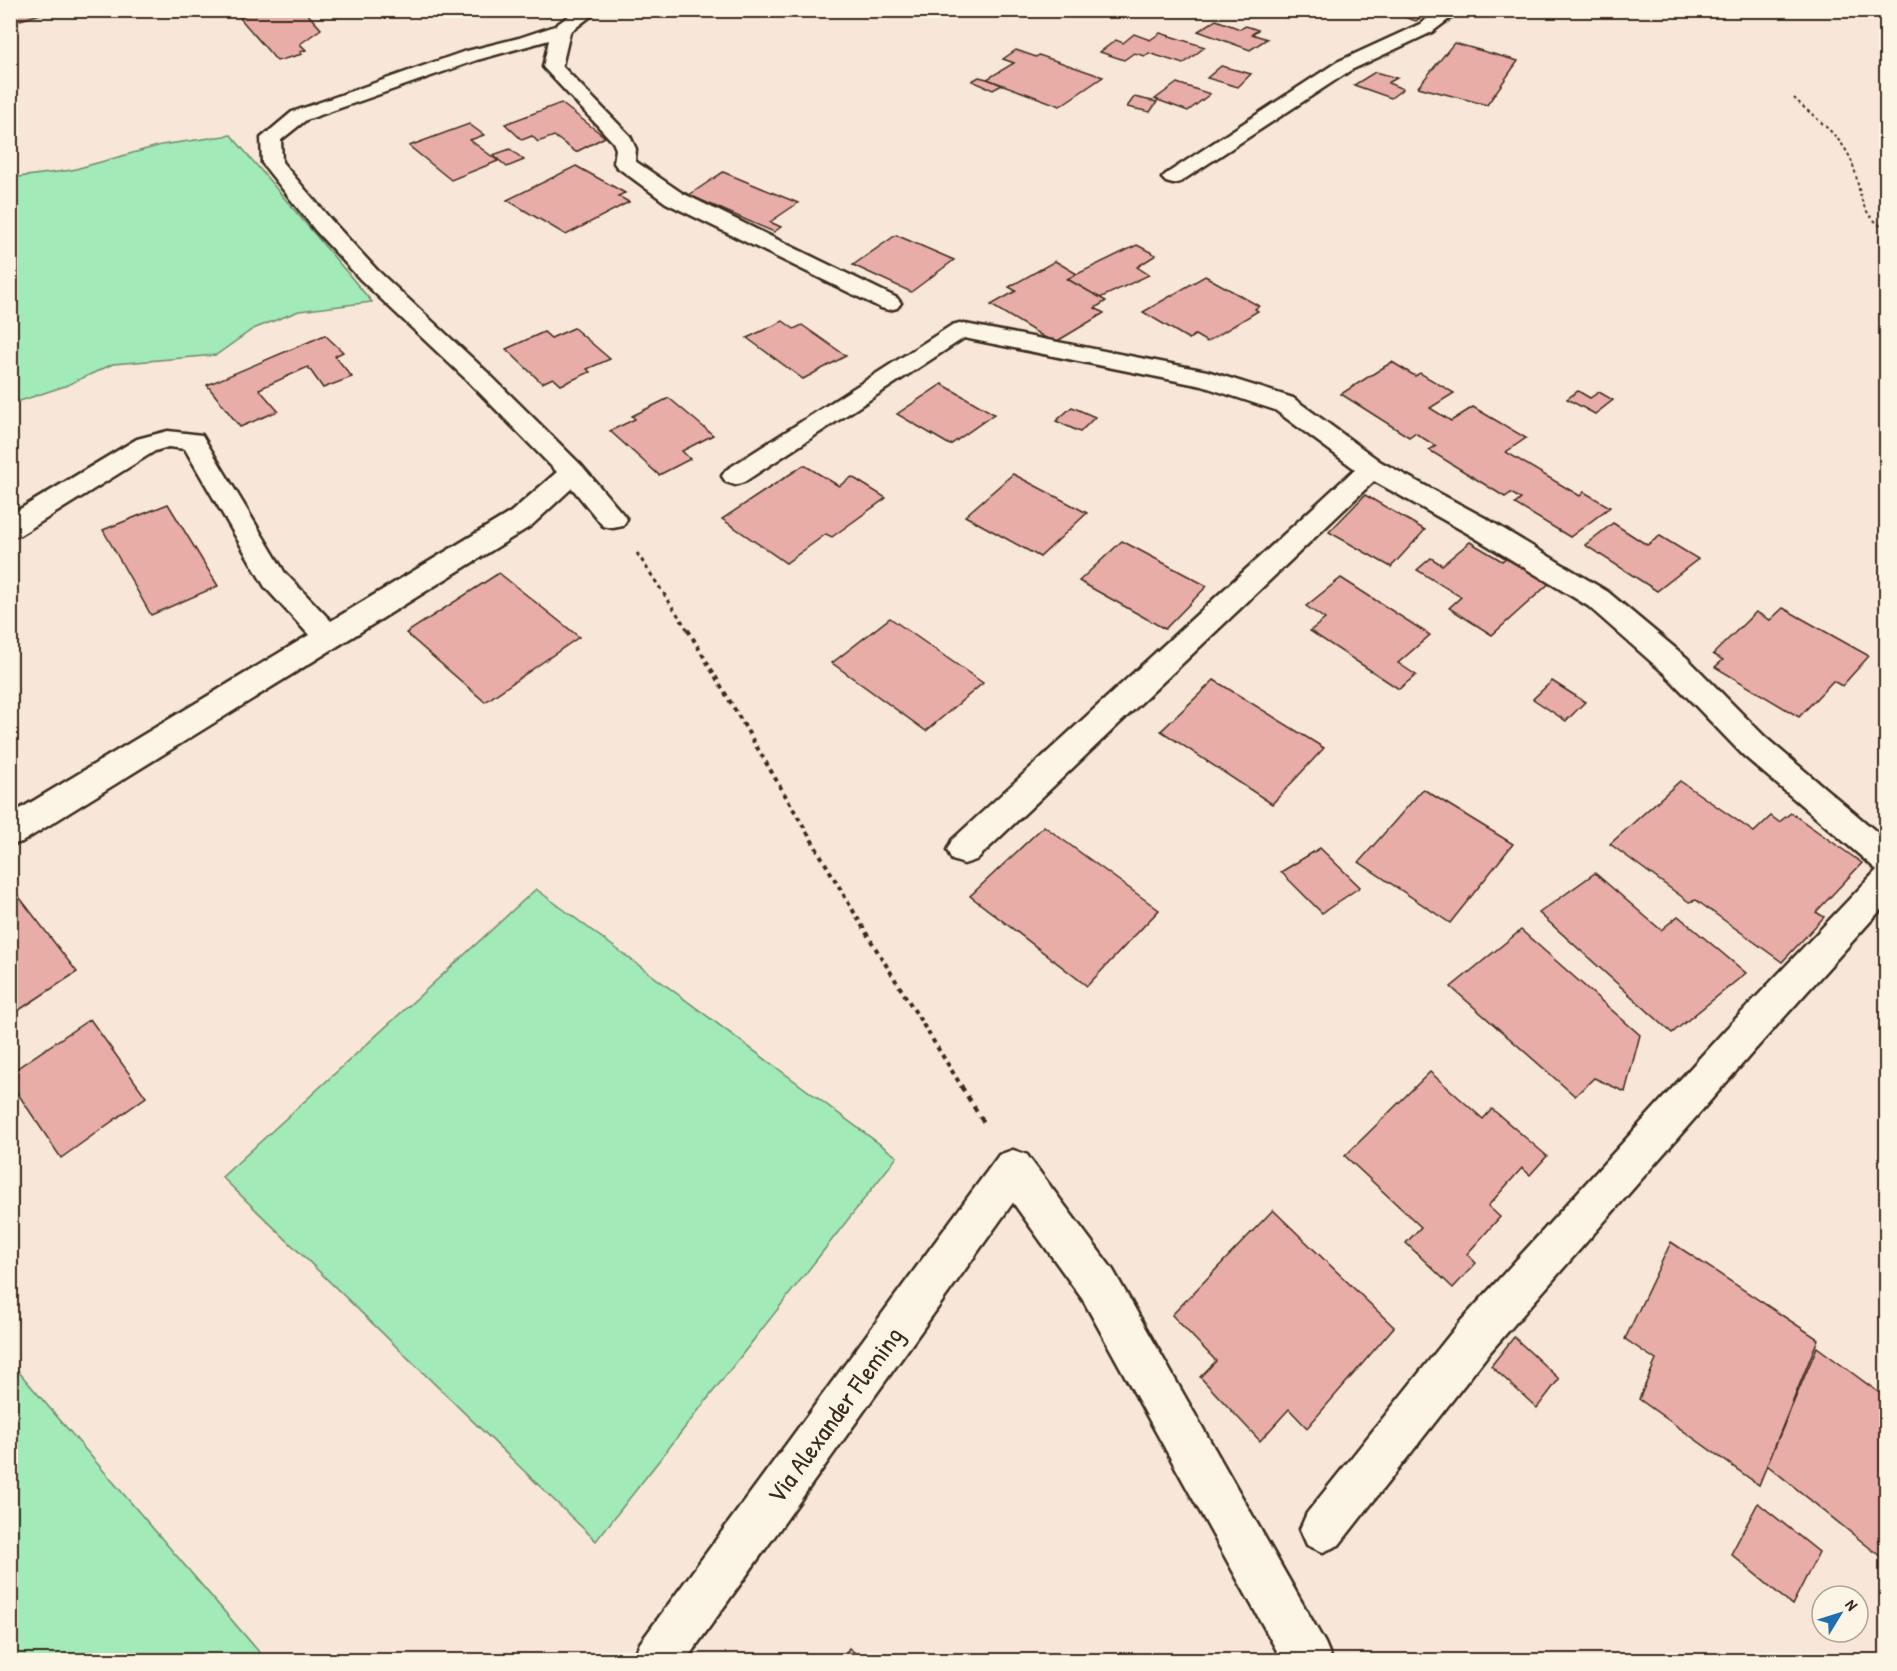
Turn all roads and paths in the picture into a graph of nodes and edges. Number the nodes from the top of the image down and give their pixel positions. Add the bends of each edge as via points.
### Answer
1 (590, 10) edge
2 (1452, 10) edge
3 (561, 30) junction
4 (1794, 98) dead end
5 (1173, 178) dead end
6 (1887, 228) edge
7 (889, 303) dead end
8 (1372, 468) junction
9 (573, 472) junction
10 (735, 476) dead end
11 (613, 519) joint
12 (10, 528) edge
13 (329, 637) junction
14 (10, 832) edge
15 (964, 850) dead end
16 (1887, 859) edge
17 (1887, 881) edge
18 (1013, 1169) junction
19 (1323, 1529) dead end
20 (657, 1660) edge
21 (1308, 1660) edge

1 - 3 street
2 - 5 street via 1426,28 1344,66
3 - 7 street via 552,67 623,140 624,163 674,198
3 - 9 street via 471,56 299,116 271,138 272,163 323,225 369,275
4 - 6 path via 1847,153 1862,205 1879,226
8 - 10 street via 1284,404 1207,379 960,330
8 - 15 street
8 - 16 street via 1598,599 1676,666 1754,746
9 - 11 street
9 - 13 street via 521,519
11 - 18 path via 671,602 868,936
12 - 13 street via 146,445 168,439 193,441 275,580
13 - 14 street
17 - 19 street via 1475,1337
18 - 20 street, Via Alexander Fleming
18 - 21 street via 1098,1286

